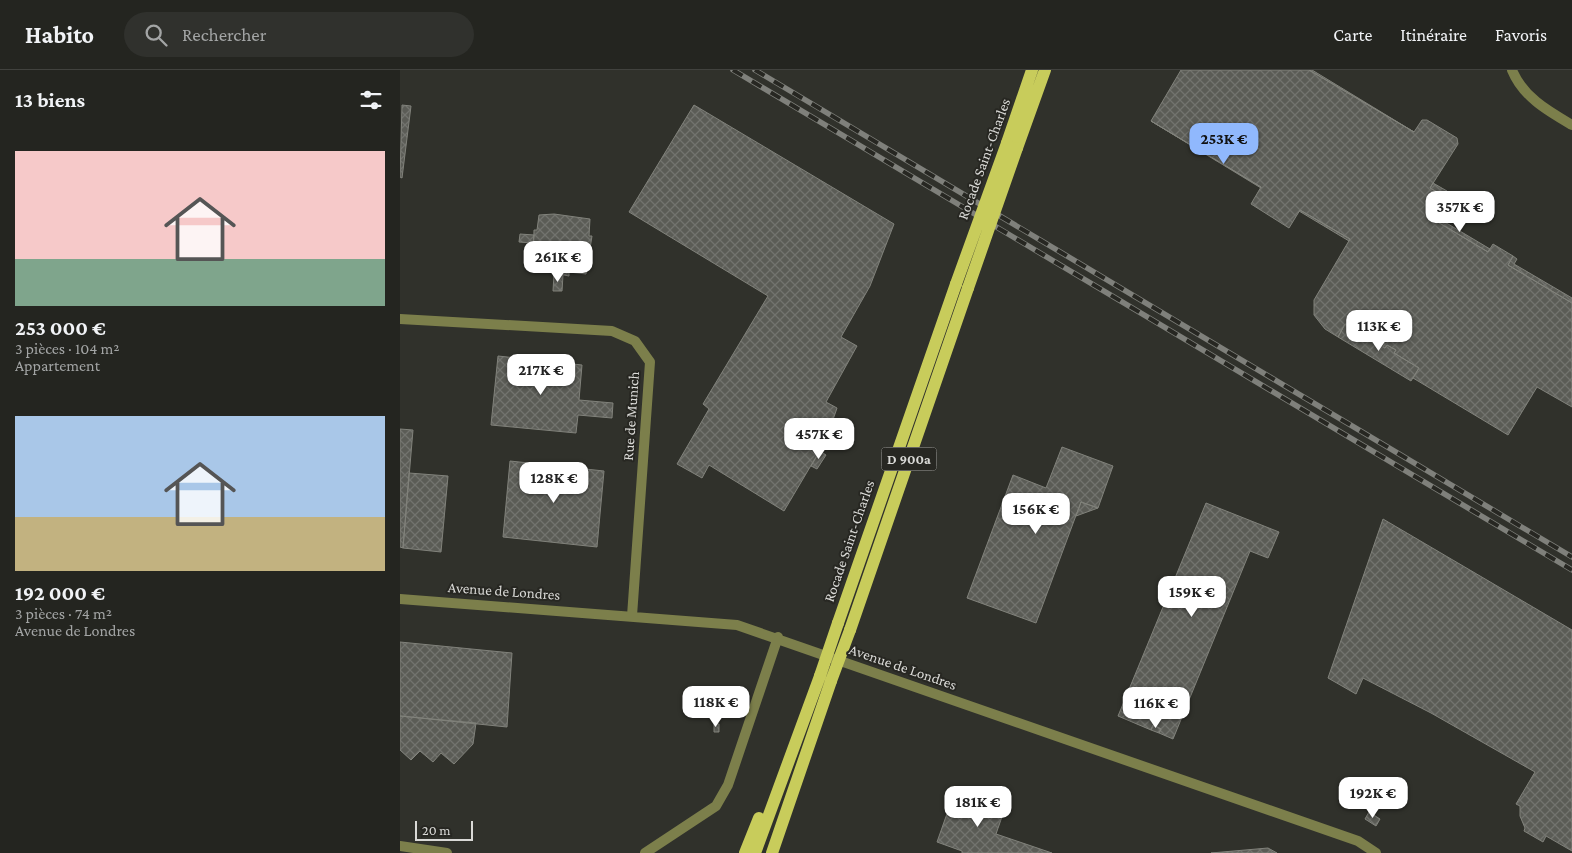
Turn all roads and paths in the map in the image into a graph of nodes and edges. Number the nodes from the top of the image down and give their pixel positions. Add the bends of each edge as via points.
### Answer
1 (1032, 70) edge
2 (1045, 70) edge
3 (1512, 70) edge
4 (1572, 125) edge
5 (1012, 146) junction
6 (962, 286) junction
7 (400, 319) edge
8 (400, 599) edge
9 (632, 616) junction
10 (778, 638) junction
11 (826, 678) junction
12 (803, 720) junction
13 (400, 846) edge
14 (447, 853) edge
15 (645, 853) edge
16 (744, 853) edge
17 (755, 853) edge
18 (772, 853) edge
19 (1376, 853) edge

1 - 5 main road, Rocade Saint-Charles / D 900a
2 - 5 main road, Rocade Saint-Charles / D 900a
3 - 4 street via 1517,82 1539,105
5 - 6 main road, Rocade Saint-Charles / D 900a, bridge
6 - 11 main road, Rocade Saint-Charles / D 900a, bridge via 838,623
6 - 11 main road, Rocade Saint-Charles / D 900a, bridge via 850,630
7 - 9 street, Rue de Munich via 612,331 634,341 650,362
8 - 9 street, Avenue de Londres
9 - 10 street, Avenue de Londres via 737,625
10 - 15 street via 728,785 716,806
10 - 19 street, Avenue de Londres via 1358,841
11 - 12 main road, Rocade Saint-Charles / D 900a
11 - 18 main road, Rocade Saint-Charles / D 900a
12 - 16 main road
12 - 17 main road, Rocade Saint-Charles / D 900a
13 - 14 street

